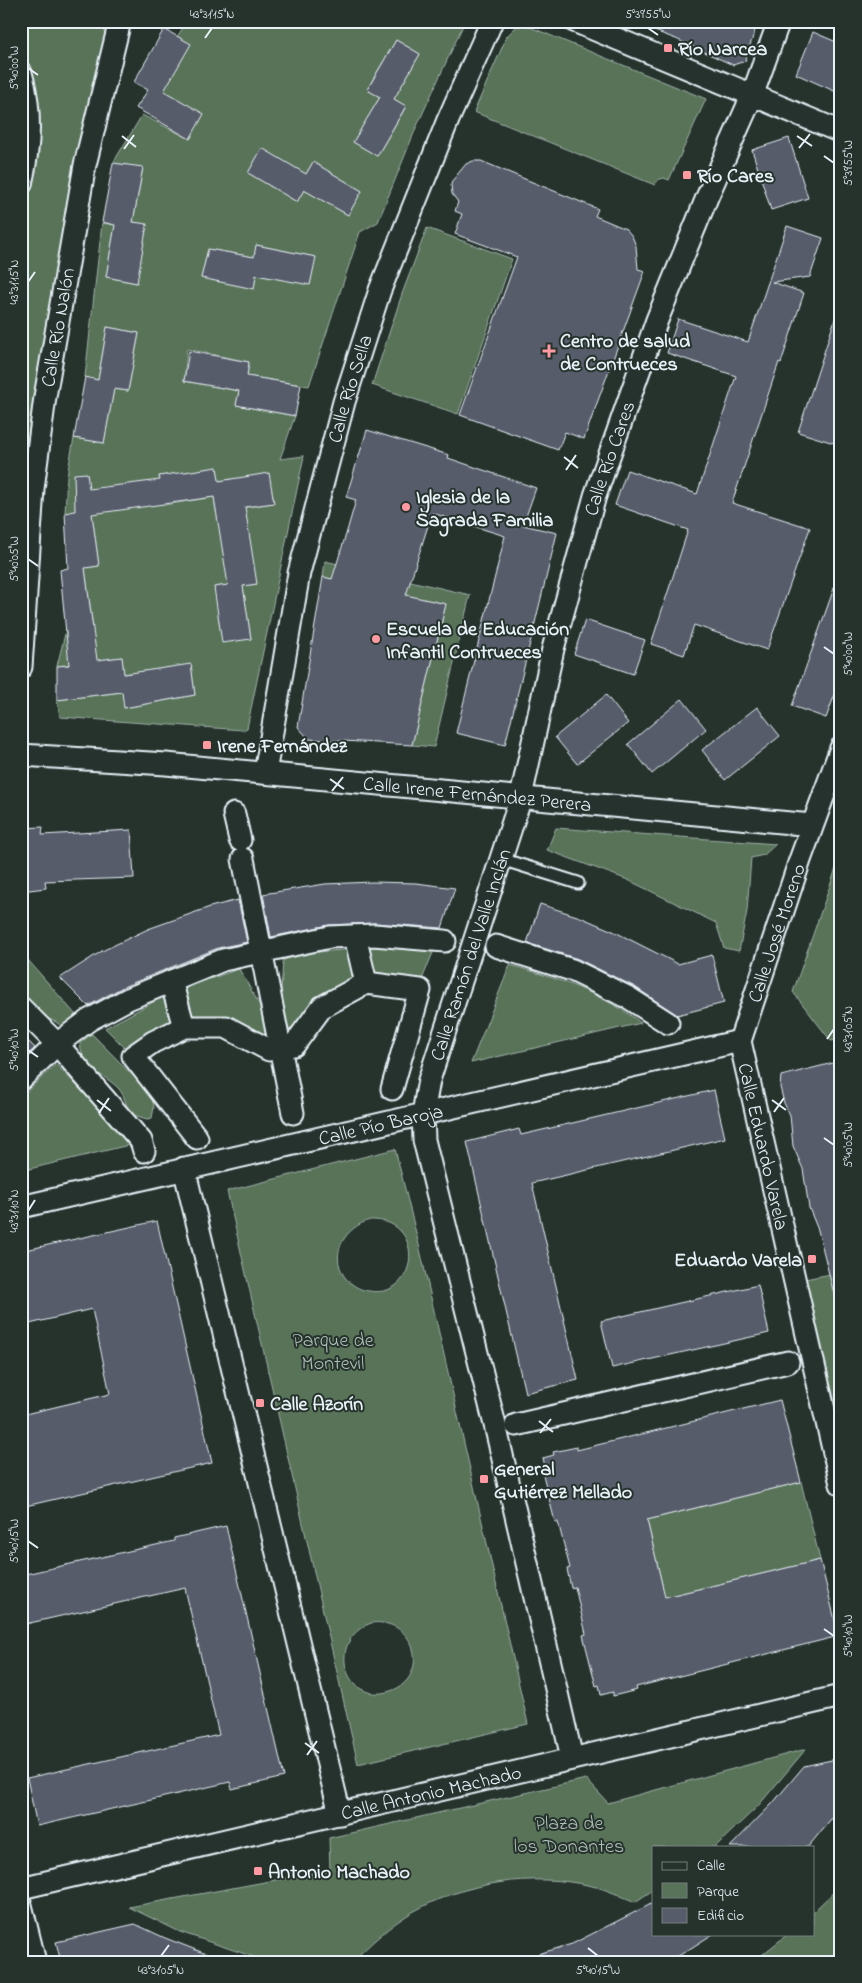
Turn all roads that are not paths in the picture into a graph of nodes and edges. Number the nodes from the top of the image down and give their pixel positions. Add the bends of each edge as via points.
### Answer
1 (120, 21) edge
2 (492, 21) edge
3 (574, 21) edge
4 (779, 21) edge
5 (21, 73) edge
6 (752, 96) junction
7 (841, 132) edge
8 (21, 184) edge
9 (21, 667) edge
10 (841, 748) edge
11 (21, 755) edge
12 (265, 773) junction
13 (836, 777) edge
14 (521, 797) junction
15 (234, 814) dead end
16 (812, 824) junction
17 (501, 859) junction
18 (578, 883) dead end
19 (355, 936) junction
20 (445, 941) dead end
21 (496, 946) dead end
22 (262, 951) junction
23 (171, 981) junction
24 (366, 983) junction
25 (21, 1008) edge
26 (668, 1023) dead end
27 (184, 1028) junction
28 (740, 1041) junction
29 (57, 1044) junction
30 (282, 1047) junction
31 (21, 1080) edge
32 (392, 1089) dead end
33 (293, 1113) dead end
34 (423, 1114) junction
35 (197, 1138) dead end
36 (144, 1152) dead end
37 (184, 1168) junction
38 (21, 1207) edge
39 (788, 1362) dead end
40 (516, 1425) dead end
41 (841, 1484) edge
42 (841, 1696) edge
43 (572, 1758) junction
44 (340, 1814) junction
45 (21, 1888) edge
46 (21, 1905) edge
47 (35, 1962) edge

1 - 9 street, Calle Río Nalón via 85,165 45,397 33,489
2 - 12 street, Calle Río Sella via 448,120 380,290 344,402 299,573
3 - 6 street
4 - 6 street, Calle Río Cares
5 - 8 street via 28,95 29,140
6 - 7 street
6 - 14 street, Calle Río Cares via 657,320 595,496 553,649
10 - 13 street, Calle José Moreno
11 - 12 street, Calle Irene Fernández Perera
12 - 14 street, Calle Irene Fernández Perera
13 - 16 street, Calle José Moreno
14 - 16 street, Calle Irene Fernández Perera
14 - 17 street, Calle Ramón del Valle Inclán
15 - 22 street
16 - 28 street, Calle José Moreno
17 - 18 lane
17 - 34 street, Calle Ramón del Valle Inclán via 429,1080
19 - 20 street
19 - 22 street via 330,937
19 - 24 street
21 - 26 street via 572,970 629,998
22 - 23 street via 223,960
22 - 30 street
23 - 27 street
23 - 29 street via 112,1007
24 - 30 street via 322,1007 294,1045
24 - 32 street via 420,990
25 - 29 street
27 - 30 street via 226,1027 269,1050
27 - 35 street via 153,1042 133,1056
28 - 34 street, Calle Pío Baroja
28 - 41 street, Calle Eduardo Varela
29 - 31 street
29 - 36 street via 141,1141
30 - 33 street
34 - 37 street, Calle Pío Baroja
34 - 43 street, Calle Ramón del Valle Inclán via 424,1140
37 - 38 street, Calle Pío Baroja
37 - 44 street
39 - 40 street
42 - 43 street, Calle Antonio Machado
43 - 44 street, Calle Antonio Machado
44 - 45 street, Calle Antonio Machado
46 - 47 street

